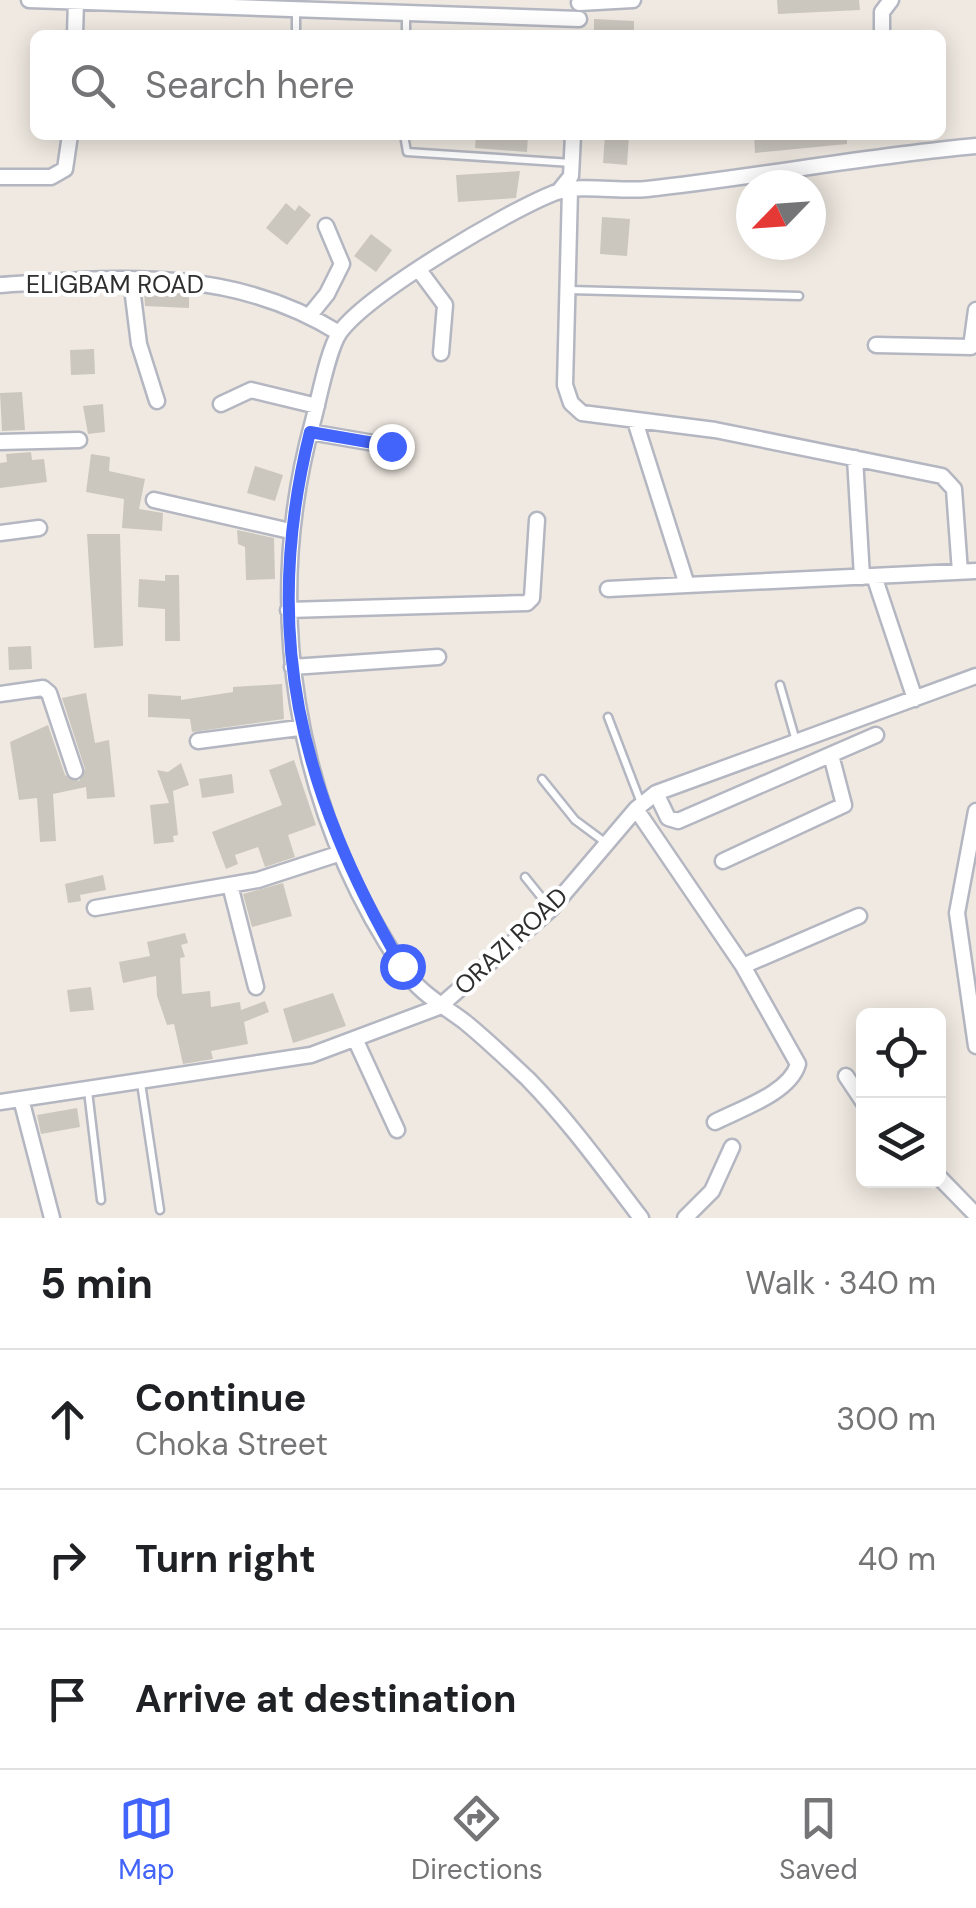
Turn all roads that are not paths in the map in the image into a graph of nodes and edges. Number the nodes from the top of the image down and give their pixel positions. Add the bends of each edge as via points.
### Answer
1 (29, 0) edge
2 (633, 0) edge
3 (892, 0) edge
4 (76, 1) edge
5 (580, 7) edge
6 (296, 8) junction
7 (406, 12) junction
8 (75, 30) edge
9 (296, 30) edge
10 (406, 30) edge
11 (882, 30) edge
12 (69, 140) edge
13 (405, 140) edge
14 (573, 140) edge
15 (976, 146) edge
16 (572, 163) junction
17 (0, 177) edge
18 (565, 190) junction
19 (326, 226) dead end
20 (419, 270) junction
21 (131, 280) junction
22 (0, 284) edge
23 (568, 290) junction
24 (798, 296) dead end
25 (976, 310) edge
26 (310, 315) junction
27 (339, 333) junction
28 (876, 344) dead end
29 (441, 353) dead end
30 (157, 401) dead end
31 (221, 404) dead end
32 (317, 406) junction
33 (635, 421) junction
34 (310, 432) junction
35 (79, 440) dead end
36 (0, 442) edge
37 (391, 446) dead end
38 (856, 458) junction
39 (154, 500) dead end
40 (538, 520) dead end
41 (40, 528) dead end
42 (290, 531) junction
43 (0, 533) edge
44 (968, 571) edge
45 (868, 577) junction
46 (687, 585) junction
47 (608, 589) dead end
48 (288, 610) junction
49 (438, 657) dead end
50 (292, 668) junction
51 (976, 676) edge
52 (780, 685) dead end
53 (0, 694) edge
54 (916, 699) junction
55 (608, 717) dead end
56 (300, 728) junction
57 (876, 735) dead end
58 (198, 741) dead end
59 (796, 742) junction
60 (830, 754) junction
61 (75, 771) dead end
62 (542, 779) dead end
63 (656, 793) junction
64 (639, 807) junction
65 (976, 812) edge
66 (607, 844) junction
67 (342, 852) junction
68 (722, 861) dead end
69 (525, 877) dead end
70 (230, 885) junction
71 (95, 908) dead end
72 (551, 909) junction
73 (859, 916) dead end
74 (743, 966) junction
75 (256, 987) dead end
76 (438, 1007) junction
77 (356, 1041) junction
78 (976, 1046) edge
79 (846, 1076) dead end
80 (140, 1082) junction
81 (88, 1089) junction
82 (21, 1098) junction
83 (861, 1098) edge
84 (0, 1102) edge
85 (715, 1122) dead end
86 (397, 1130) dead end
87 (732, 1147) dead end
88 (946, 1184) edge
89 (101, 1200) dead end
90 (160, 1210) dead end
91 (976, 1214) edge
92 (52, 1218) edge
93 (641, 1218) edge
94 (685, 1218) edge

1 - 4 street
2 - 5 street
3 - 11 street via 882,12
4 - 6 street
4 - 8 street
5 - 7 street
6 - 7 street
6 - 9 lane
7 - 10 lane
12 - 17 street via 65,169 57,176
13 - 16 lane via 407,152
14 - 16 street
15 - 18 street via 642,189
16 - 18 street
18 - 20 street
18 - 23 street
19 - 26 street via 342,264
20 - 27 street
20 - 29 street via 445,305
21 - 22 street, ELIGBAM ROAD
21 - 26 street, ELIGBAM ROAD via 226,285
21 - 30 street via 138,344
23 - 24 lane
23 - 33 street via 570,403 582,413
25 - 28 street via 971,347
26 - 27 street, ELIGBAM ROAD
27 - 32 street
31 - 32 street via 251,390
32 - 34 street
33 - 38 street
33 - 46 street
34 - 37 street
34 - 42 street
35 - 36 street
38 - 44 street via 950,483
38 - 45 street
39 - 42 street
40 - 48 street via 527,603
41 - 43 street
42 - 48 street
44 - 45 street
45 - 46 street
45 - 54 street
46 - 47 street
48 - 50 street
49 - 50 street
50 - 56 street
51 - 54 street, ORAZI ROAD
52 - 59 lane
53 - 61 street via 43,688 49,693
54 - 59 street, ORAZI ROAD
55 - 64 lane
56 - 58 street
56 - 67 street
57 - 60 street
59 - 63 street, ORAZI ROAD
60 - 63 street via 678,821 668,818
60 - 68 street via 844,806
62 - 66 lane via 575,820
63 - 64 street, ORAZI ROAD
64 - 66 street, ORAZI ROAD
64 - 74 street
65 - 78 street via 957,913
66 - 72 street, ORAZI ROAD
67 - 70 street
67 - 76 street via 402,966
69 - 72 lane
70 - 71 street
70 - 75 street
72 - 76 street, ORAZI ROAD
73 - 74 street
74 - 85 street via 798,1069 773,1092
76 - 77 street, ORAZI ROAD
76 - 93 street via 460,1018 528,1080
77 - 80 street, ORAZI ROAD via 264,1065
77 - 86 street
79 - 83 street
80 - 81 street, ORAZI ROAD
80 - 90 lane
81 - 82 street, ORAZI ROAD
81 - 89 lane
82 - 84 street, ORAZI ROAD
82 - 92 street
87 - 94 street via 712,1191
88 - 91 street

